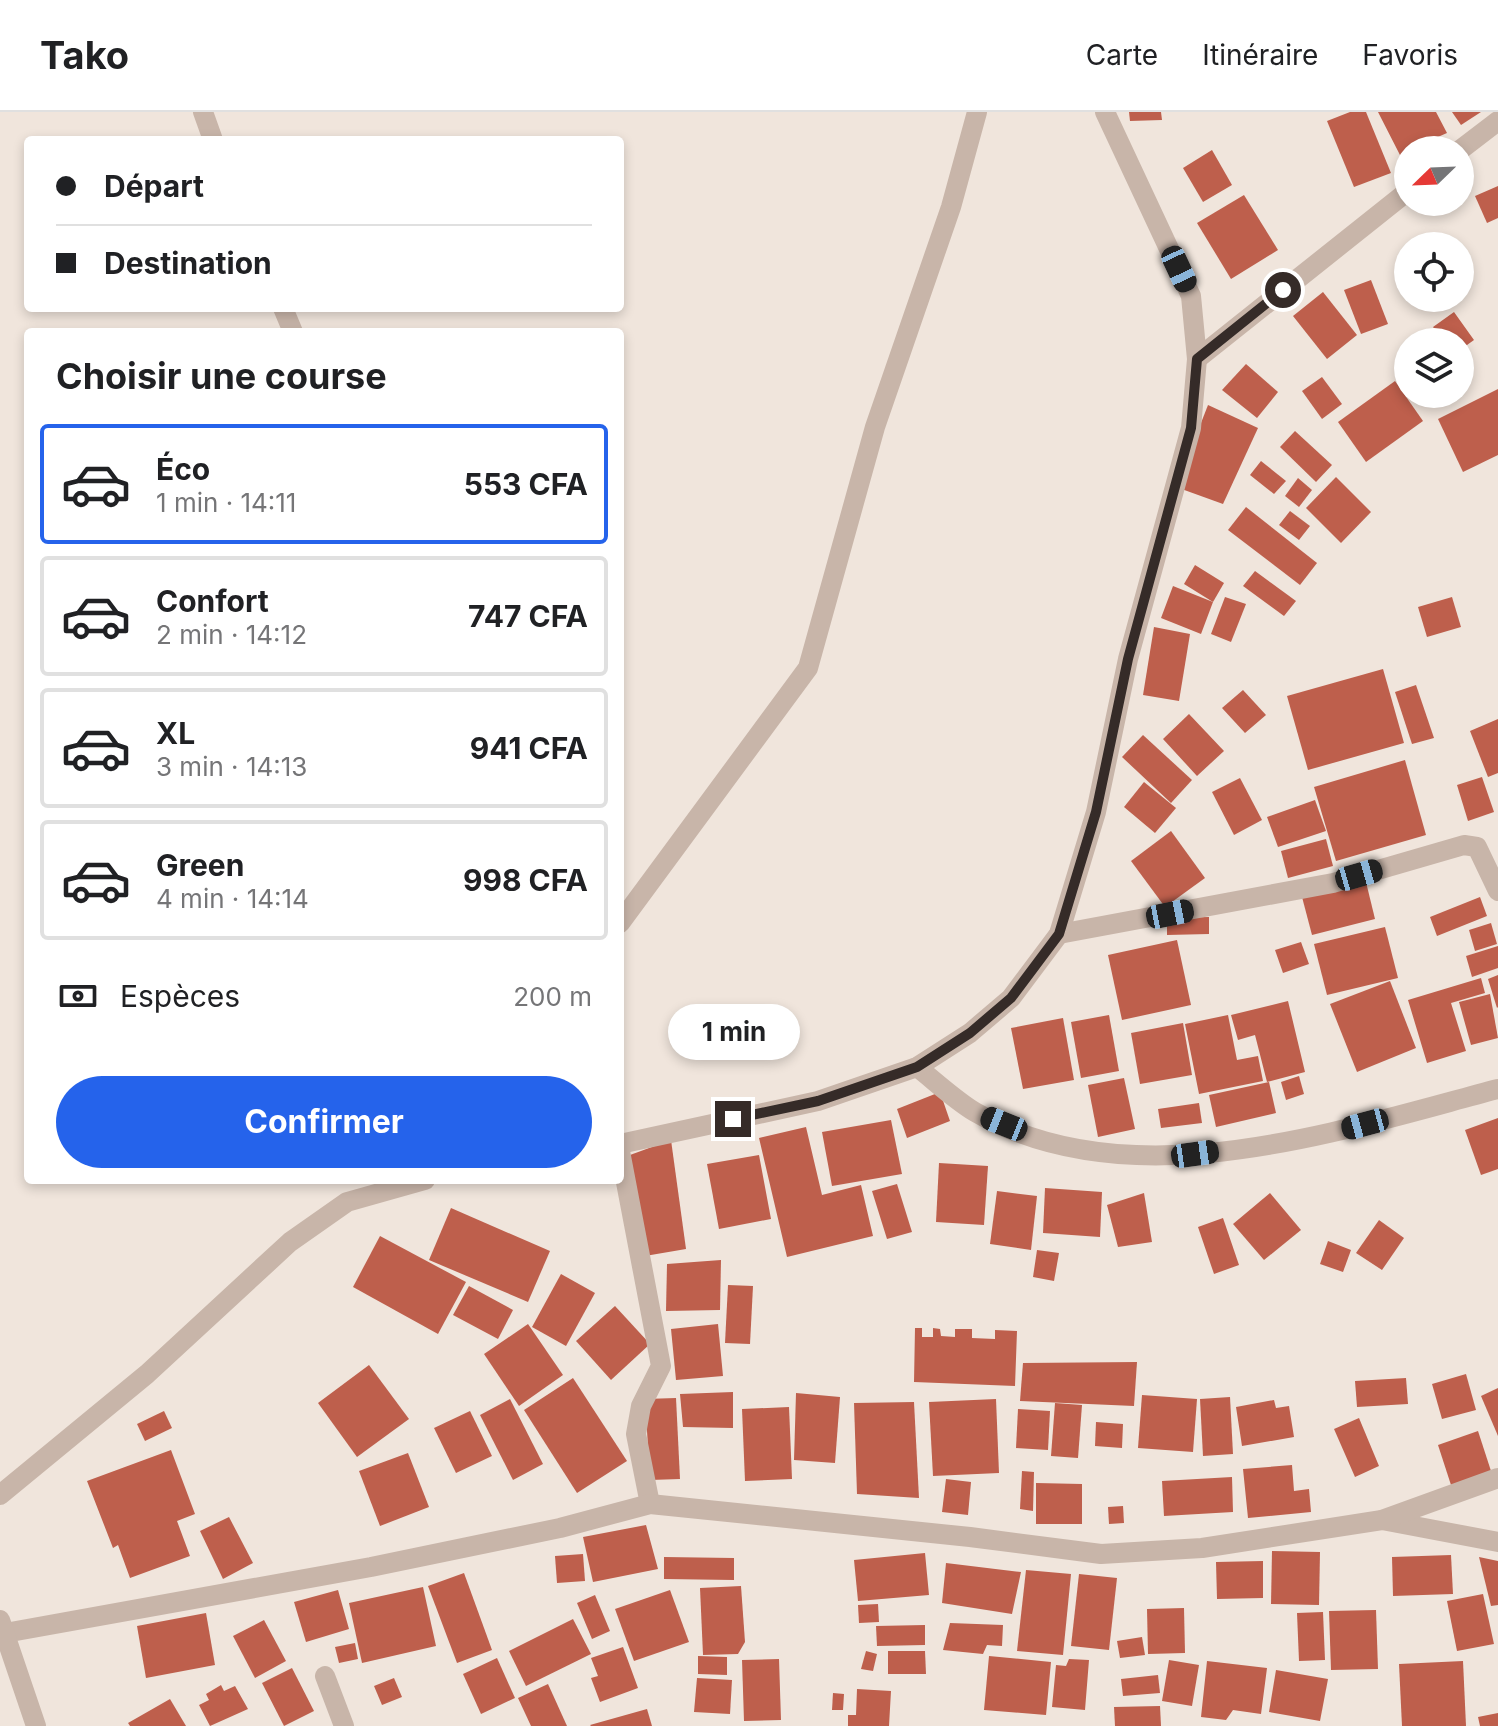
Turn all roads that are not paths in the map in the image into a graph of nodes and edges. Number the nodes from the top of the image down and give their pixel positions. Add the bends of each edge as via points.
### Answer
1 (203, 112) edge
2 (977, 112) edge
3 (1105, 112) edge
4 (1498, 121) edge
5 (212, 136) edge
6 (1474, 139) edge
7 (1394, 202) edge
8 (1197, 359) junction
9 (1498, 889) edge
10 (624, 918) edge
11 (1059, 934) junction
12 (917, 1067) junction
13 (1498, 1089) edge
14 (624, 1143) edge
15 (624, 1172) edge
16 (358, 1184) edge
17 (392, 1184) edge
18 (347, 1202) junction
19 (1498, 1478) edge
20 (0, 1495) edge
21 (650, 1504) junction
22 (1382, 1520) junction
23 (1498, 1542) edge
24 (2, 1626) edge
25 (325, 1676) dead end
26 (33, 1724) edge
27 (344, 1726) edge

1 - 5 street
2 - 10 street via 951,207 875,427 808,668
3 - 8 street via 1191,296
4 - 6 street
7 - 8 street
8 - 11 street via 1191,428 1128,659 1096,812
9 - 11 street via 1477,847 1464,845 1333,883
11 - 12 street via 1011,998
12 - 13 street via 976,1112 1062,1147 1166,1158 1311,1138
12 - 14 street via 818,1101
15 - 21 street via 661,1366 641,1406 636,1434
16 - 18 street
17 - 18 street
18 - 20 street via 290,1242 147,1374
19 - 22 street
21 - 22 street via 1101,1554 1202,1548
21 - 24 street via 371,1567
22 - 23 street
24 - 26 street
25 - 27 street

